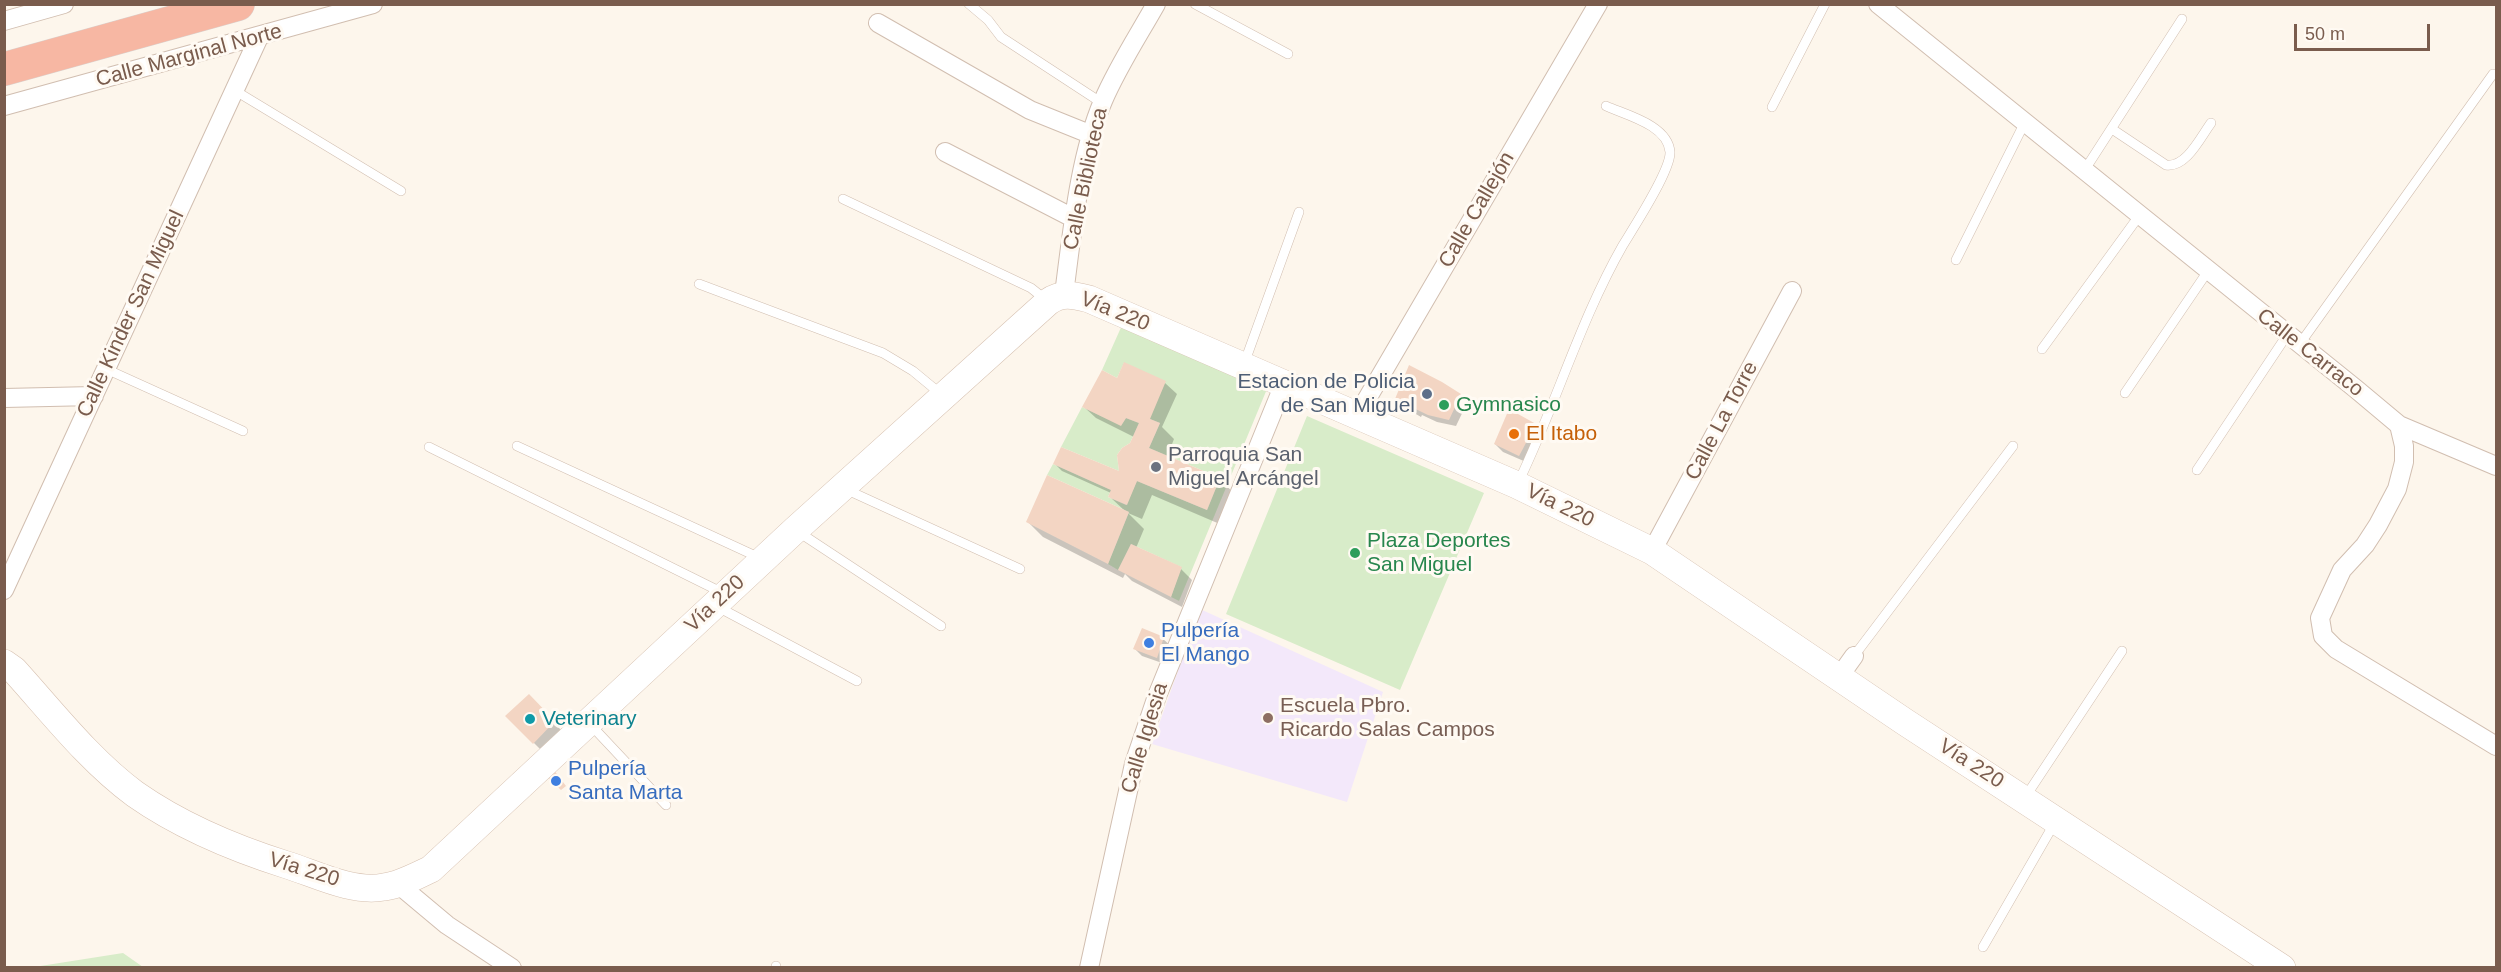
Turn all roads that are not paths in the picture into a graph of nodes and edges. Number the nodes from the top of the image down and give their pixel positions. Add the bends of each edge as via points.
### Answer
1 (64, 4) edge
2 (238, 4) edge
3 (374, 4) edge
4 (969, 4) edge
5 (1156, 4) edge
6 (1195, 4) edge
7 (1598, 4) edge
8 (1825, 4) edge
9 (1878, 4) edge
10 (2182, 20) dead end
11 (4, 21) edge
12 (878, 23) dead end
13 (259, 37) junction
14 (1288, 54) dead end
15 (4, 69) edge
16 (2493, 74) dead end
17 (234, 90) junction
18 (1102, 103) junction
19 (4, 106) edge
20 (1606, 106) dead end
21 (1772, 106) dead end
22 (2211, 123) dead end
23 (2024, 124) junction
24 (2112, 129) junction
25 (1092, 135) junction
26 (945, 152) dead end
27 (2084, 171) junction
28 (401, 191) dead end
29 (843, 199) dead end
30 (1299, 212) dead end
31 (2139, 216) junction
32 (1075, 219) junction
33 (1956, 260) dead end
34 (2208, 271) junction
35 (699, 284) dead end
36 (1792, 291) dead end
37 (1056, 298) junction
38 (2293, 340) junction
39 (2042, 349) dead end
40 (1243, 366) junction
41 (106, 369) junction
42 (1284, 384) junction
43 (2125, 393) dead end
44 (942, 395) junction
45 (94, 396) junction
46 (4, 398) edge
47 (1357, 416) junction
48 (2398, 425) junction
49 (243, 431) dead end
50 (517, 446) dead end
51 (2013, 446) dead end
52 (429, 447) dead end
53 (2496, 466) edge
54 (2197, 470) dead end
55 (1517, 485) junction
56 (842, 487) junction
57 (795, 530) junction
58 (1652, 550) junction
59 (763, 560) junction
60 (1020, 569) dead end
61 (4, 590) edge
62 (720, 599) junction
63 (941, 626) dead end
64 (2122, 651) dead end
65 (4, 663) edge
66 (1846, 666) junction
67 (857, 681) dead end
68 (587, 722) junction
69 (2496, 746) edge
70 (2024, 798) junction
71 (666, 805) dead end
72 (2056, 819) junction
73 (398, 884) junction
74 (1983, 947) dead end
75 (512, 968) edge
76 (1089, 968) edge
77 (2282, 968) edge

1 - 11 street
2 - 15 highway
3 - 13 street, Calle Marginal Norte
4 - 18 lane via 1001,38
5 - 18 street, Calle Biblioteca
6 - 14 lane
7 - 47 street, Calle Callejón
8 - 21 lane
9 - 23 street, Calle Carraco
10 - 24 lane
12 - 25 street via 1030,110
13 - 17 street, Calle Kinder San Miguel
13 - 19 street, Calle Marginal Norte
16 - 38 lane
17 - 28 lane
17 - 41 street, Calle Kinder San Miguel
18 - 25 street, Calle Biblioteca
20 - 55 lane via 1654,128 1668,141 1670,153 1660,180 1605,278
22 - 24 lane via 2182,162 2174,166 2166,165
23 - 27 street, Calle Carraco
23 - 33 lane
24 - 27 lane
25 - 32 street, Calle Biblioteca
26 - 32 street
27 - 31 street, Calle Carraco
29 - 37 lane
30 - 40 lane
31 - 34 street, Calle Carraco
31 - 39 lane
32 - 37 street, Calle Biblioteca
34 - 38 street, Calle Carraco
34 - 43 lane
35 - 44 lane via 883,353
36 - 58 street, Calle La Torre
37 - 40 main road, Vía 220 via 1089,299
37 - 44 main road, Vía 220
38 - 48 street, Calle Carraco
38 - 54 lane
40 - 42 main road, Vía 220
41 - 45 street, Calle Kinder San Miguel
41 - 49 lane
42 - 47 main road, Vía 220
42 - 76 street, Calle Iglesia via 1157,696 1134,764
44 - 56 main road, Vía 220
45 - 46 street
45 - 61 street, Calle Kinder San Miguel
47 - 55 main road, Vía 220
48 - 53 street, Calle Carraco
48 - 69 street via 2404,462 2397,489 2373,535 2342,570 2320,618 2323,636 2336,649
50 - 59 lane
51 - 66 lane
52 - 62 lane
55 - 58 main road, Vía 220
56 - 57 main road, Vía 220
56 - 60 lane
57 - 59 main road, Vía 220
57 - 63 lane
58 - 66 main road, Vía 220
59 - 62 main road, Vía 220
62 - 67 lane
62 - 68 main road, Vía 220
64 - 70 lane
65 - 73 main road, Vía 220 via 108,770 167,815 246,852 340,882 364,888
66 - 70 main road, Vía 220
68 - 71 lane
68 - 73 main road, Vía 220 via 431,869
70 - 72 main road, Vía 220
72 - 74 lane
72 - 77 main road, Vía 220
73 - 75 street via 447,925

